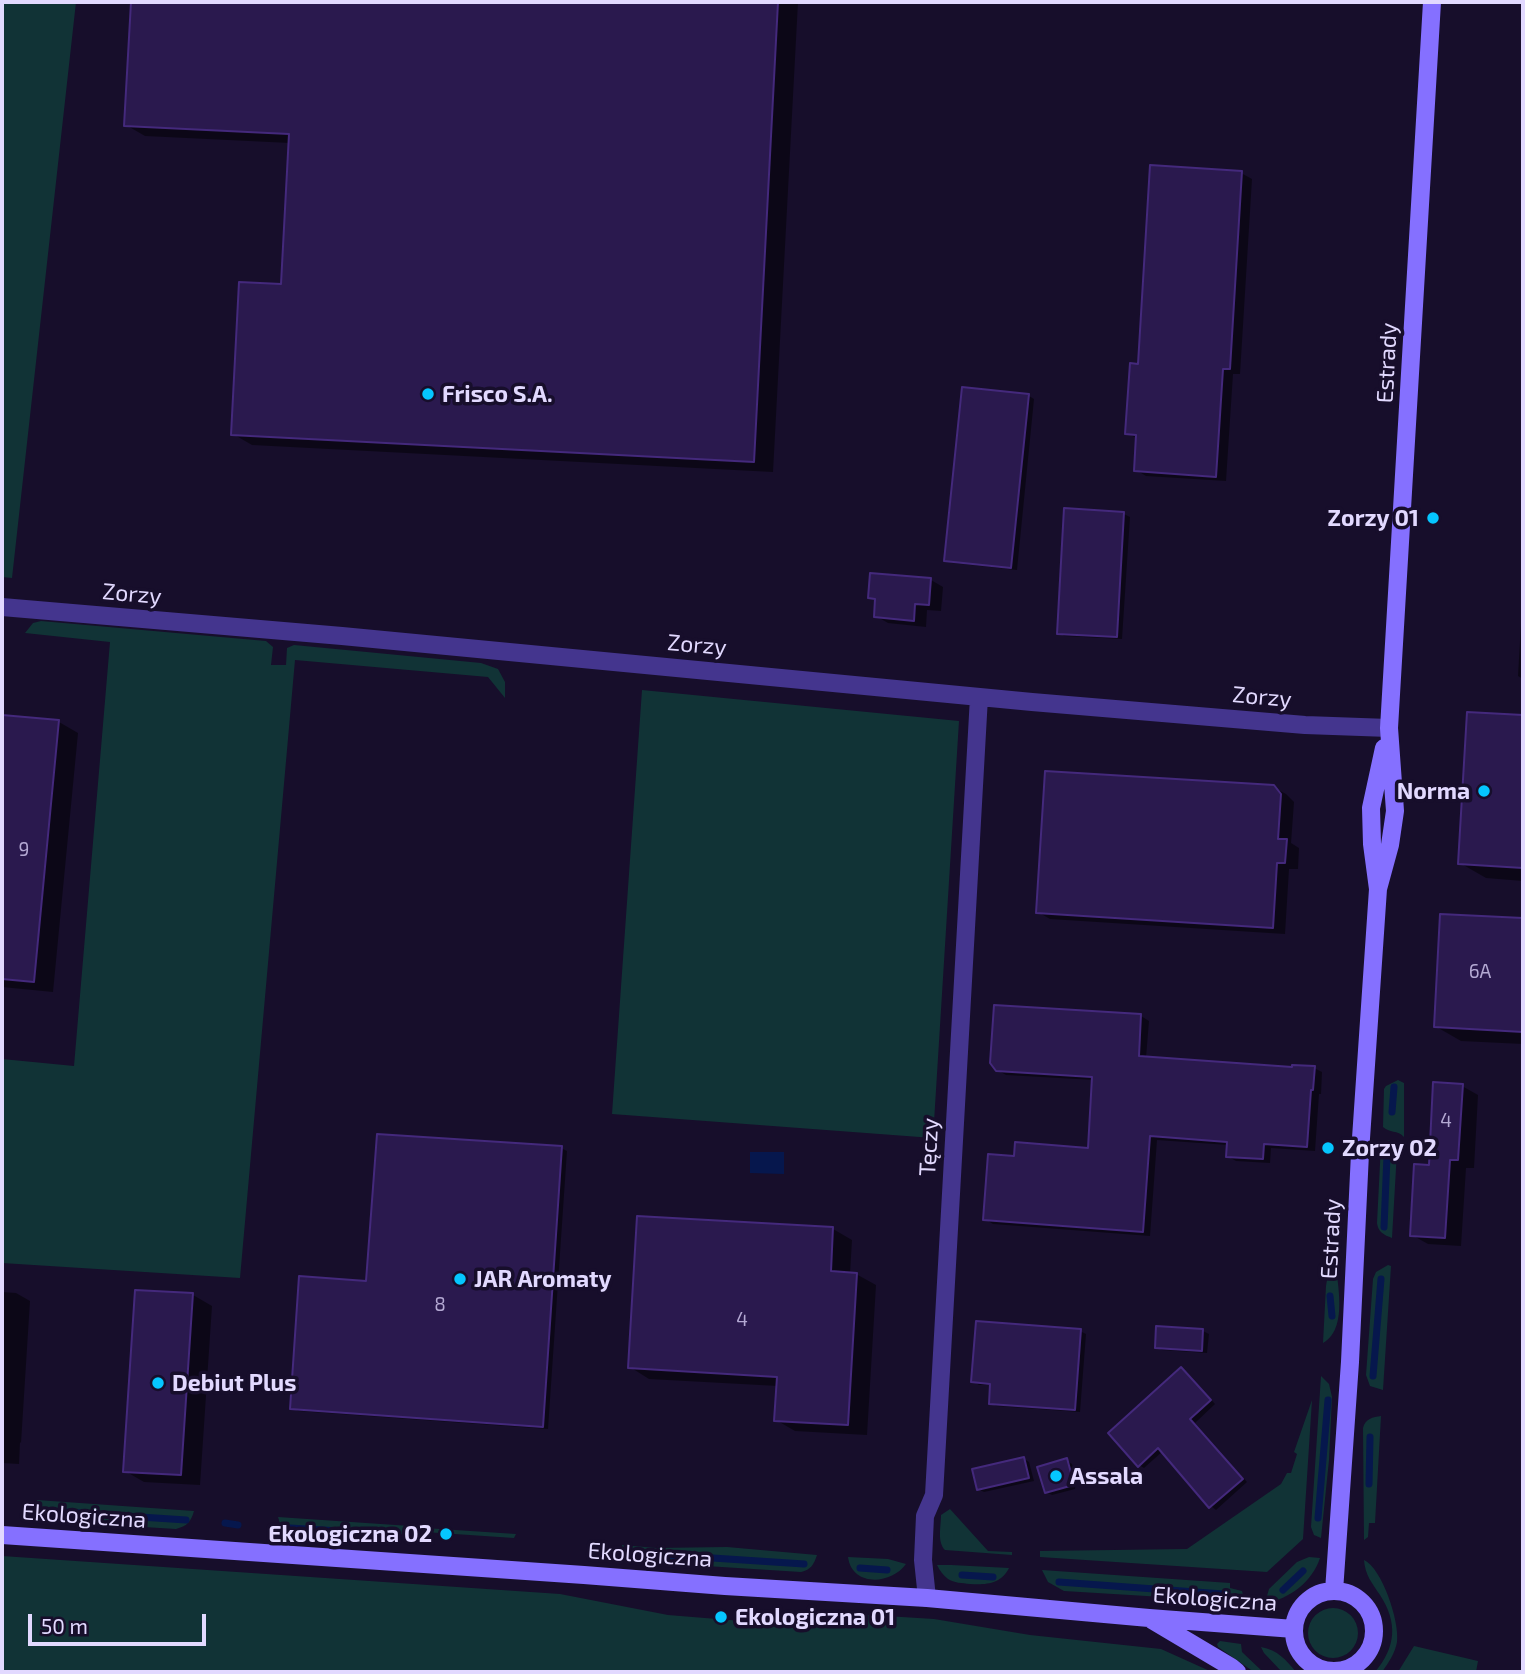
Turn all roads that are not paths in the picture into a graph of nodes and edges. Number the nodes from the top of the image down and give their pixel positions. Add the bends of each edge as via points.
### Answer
1 (1432, 2) edge
2 (2, 607) edge
3 (979, 697) junction
4 (1389, 728) junction
5 (2, 1535) edge
6 (1334, 1591) junction
7 (927, 1598) junction
8 (1149, 1618) junction
9 (1294, 1629) junction
10 (1237, 1672) edge
11 (1331, 1672) edge

1 - 4 main road, Estrady
2 - 3 street, Zorzy
3 - 4 street, Zorzy
3 - 7 street, Tęczy via 934,1483 925,1516
4 - 6 main road, Estrady via 1371,808 1378,890
5 - 7 main road, Ekologiczna
6 - 9 main road via 1308,1600
6 - 11 main road via 1350,1594 1363,1604 1374,1633 1361,1661
7 - 8 main road, Ekologiczna
8 - 9 main road, Ekologiczna
8 - 10 main road
9 - 11 main road via 1298,1650 1307,1661

